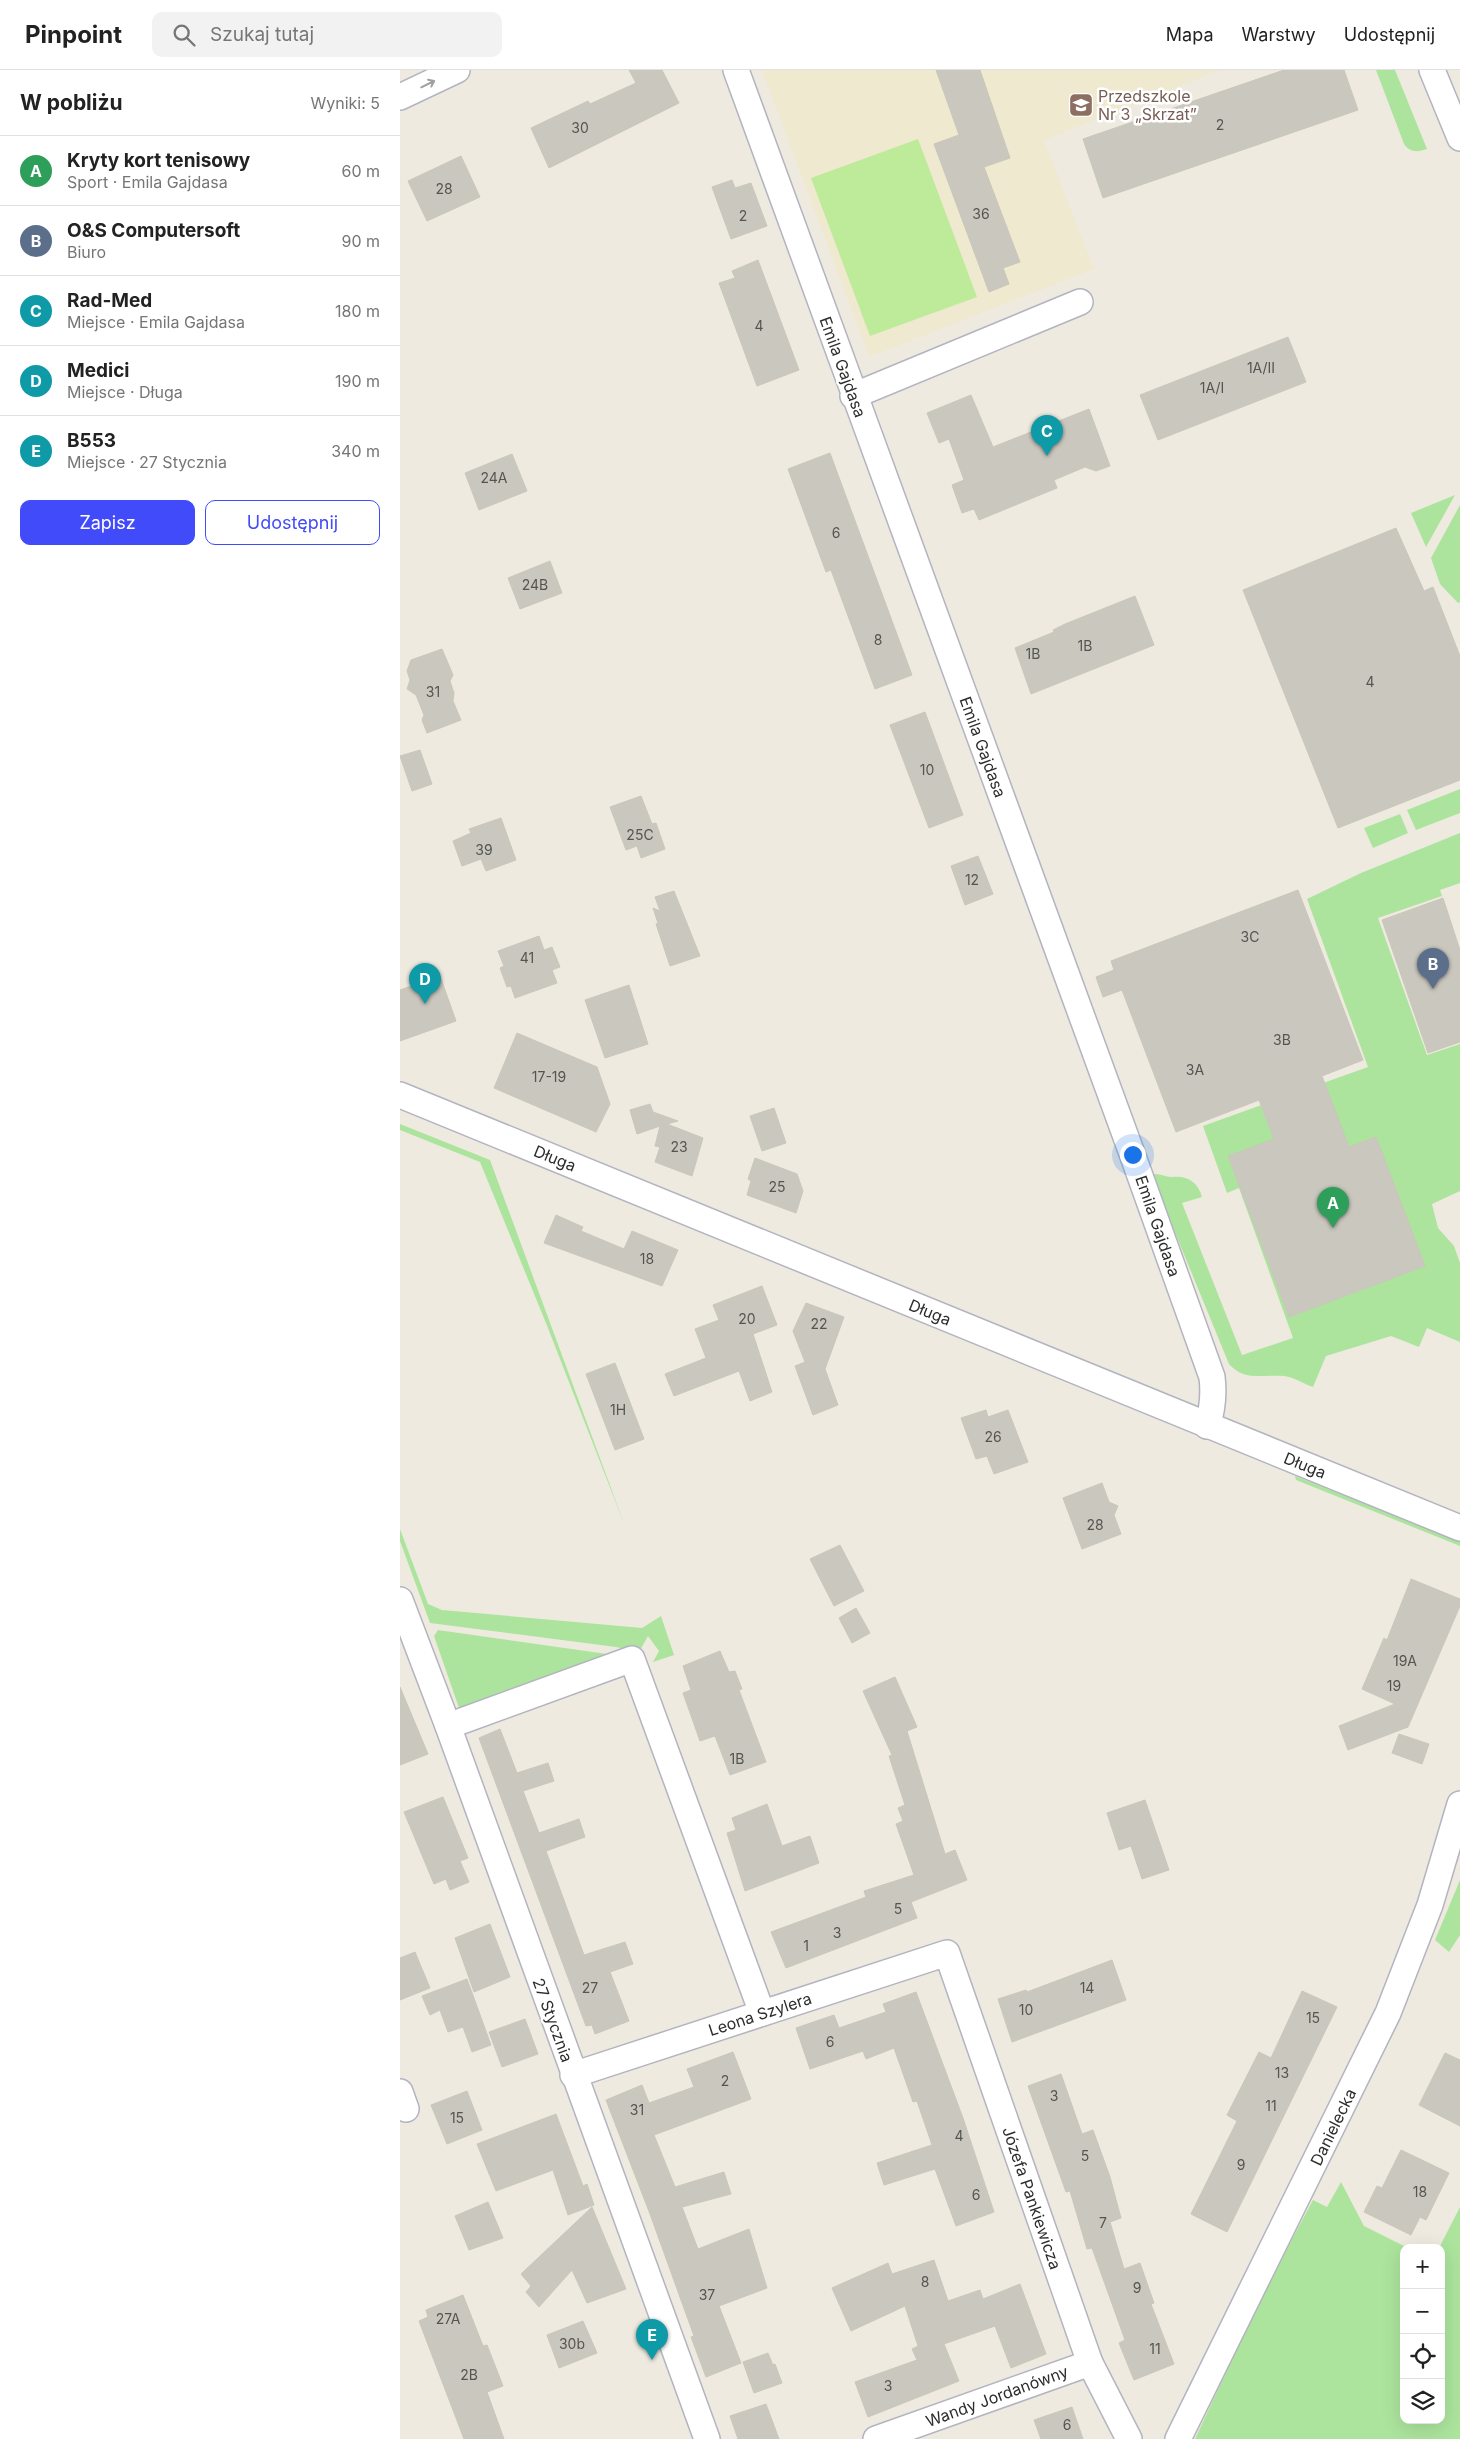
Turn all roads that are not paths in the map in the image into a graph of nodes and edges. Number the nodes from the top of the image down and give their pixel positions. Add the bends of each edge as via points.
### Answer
1 (457, 70) edge
2 (736, 70) edge
3 (1432, 70) edge
4 (400, 97) edge
5 (1460, 138) edge
6 (1080, 302) dead end
7 (853, 396) junction
8 (400, 1095) edge
9 (1207, 1426) junction
10 (1460, 1528) edge
11 (400, 1600) edge
12 (448, 1726) junction
13 (1460, 1804) edge
14 (946, 1953) joint
15 (762, 2013) junction
16 (573, 2074) junction
17 (1090, 2362) junction
18 (707, 2439) edge
19 (876, 2439) edge
20 (1129, 2439) edge
21 (1178, 2439) edge

4 -> 1 street
2 - 7 street, Emila Gajdasa
3 - 5 street
6 - 7 street
7 - 9 street, Emila Gajdasa via 1212,1377 1214,1393
8 - 9 street, Długa
9 - 10 street, Długa
11 - 12 street, 27 Stycznia
12 - 15 street via 632,1659
12 - 16 street, 27 Stycznia
13 - 21 street, Danielecka via 1430,1905 1388,2013
14 - 15 street, Leona Szylera
14 - 17 street, Józefa Pankiewicza
15 - 16 street, Leona Szylera
16 - 18 street, 27 Stycznia
17 - 19 street, Wandy Jordanówny
17 - 20 street, Józefa Pankiewicza

